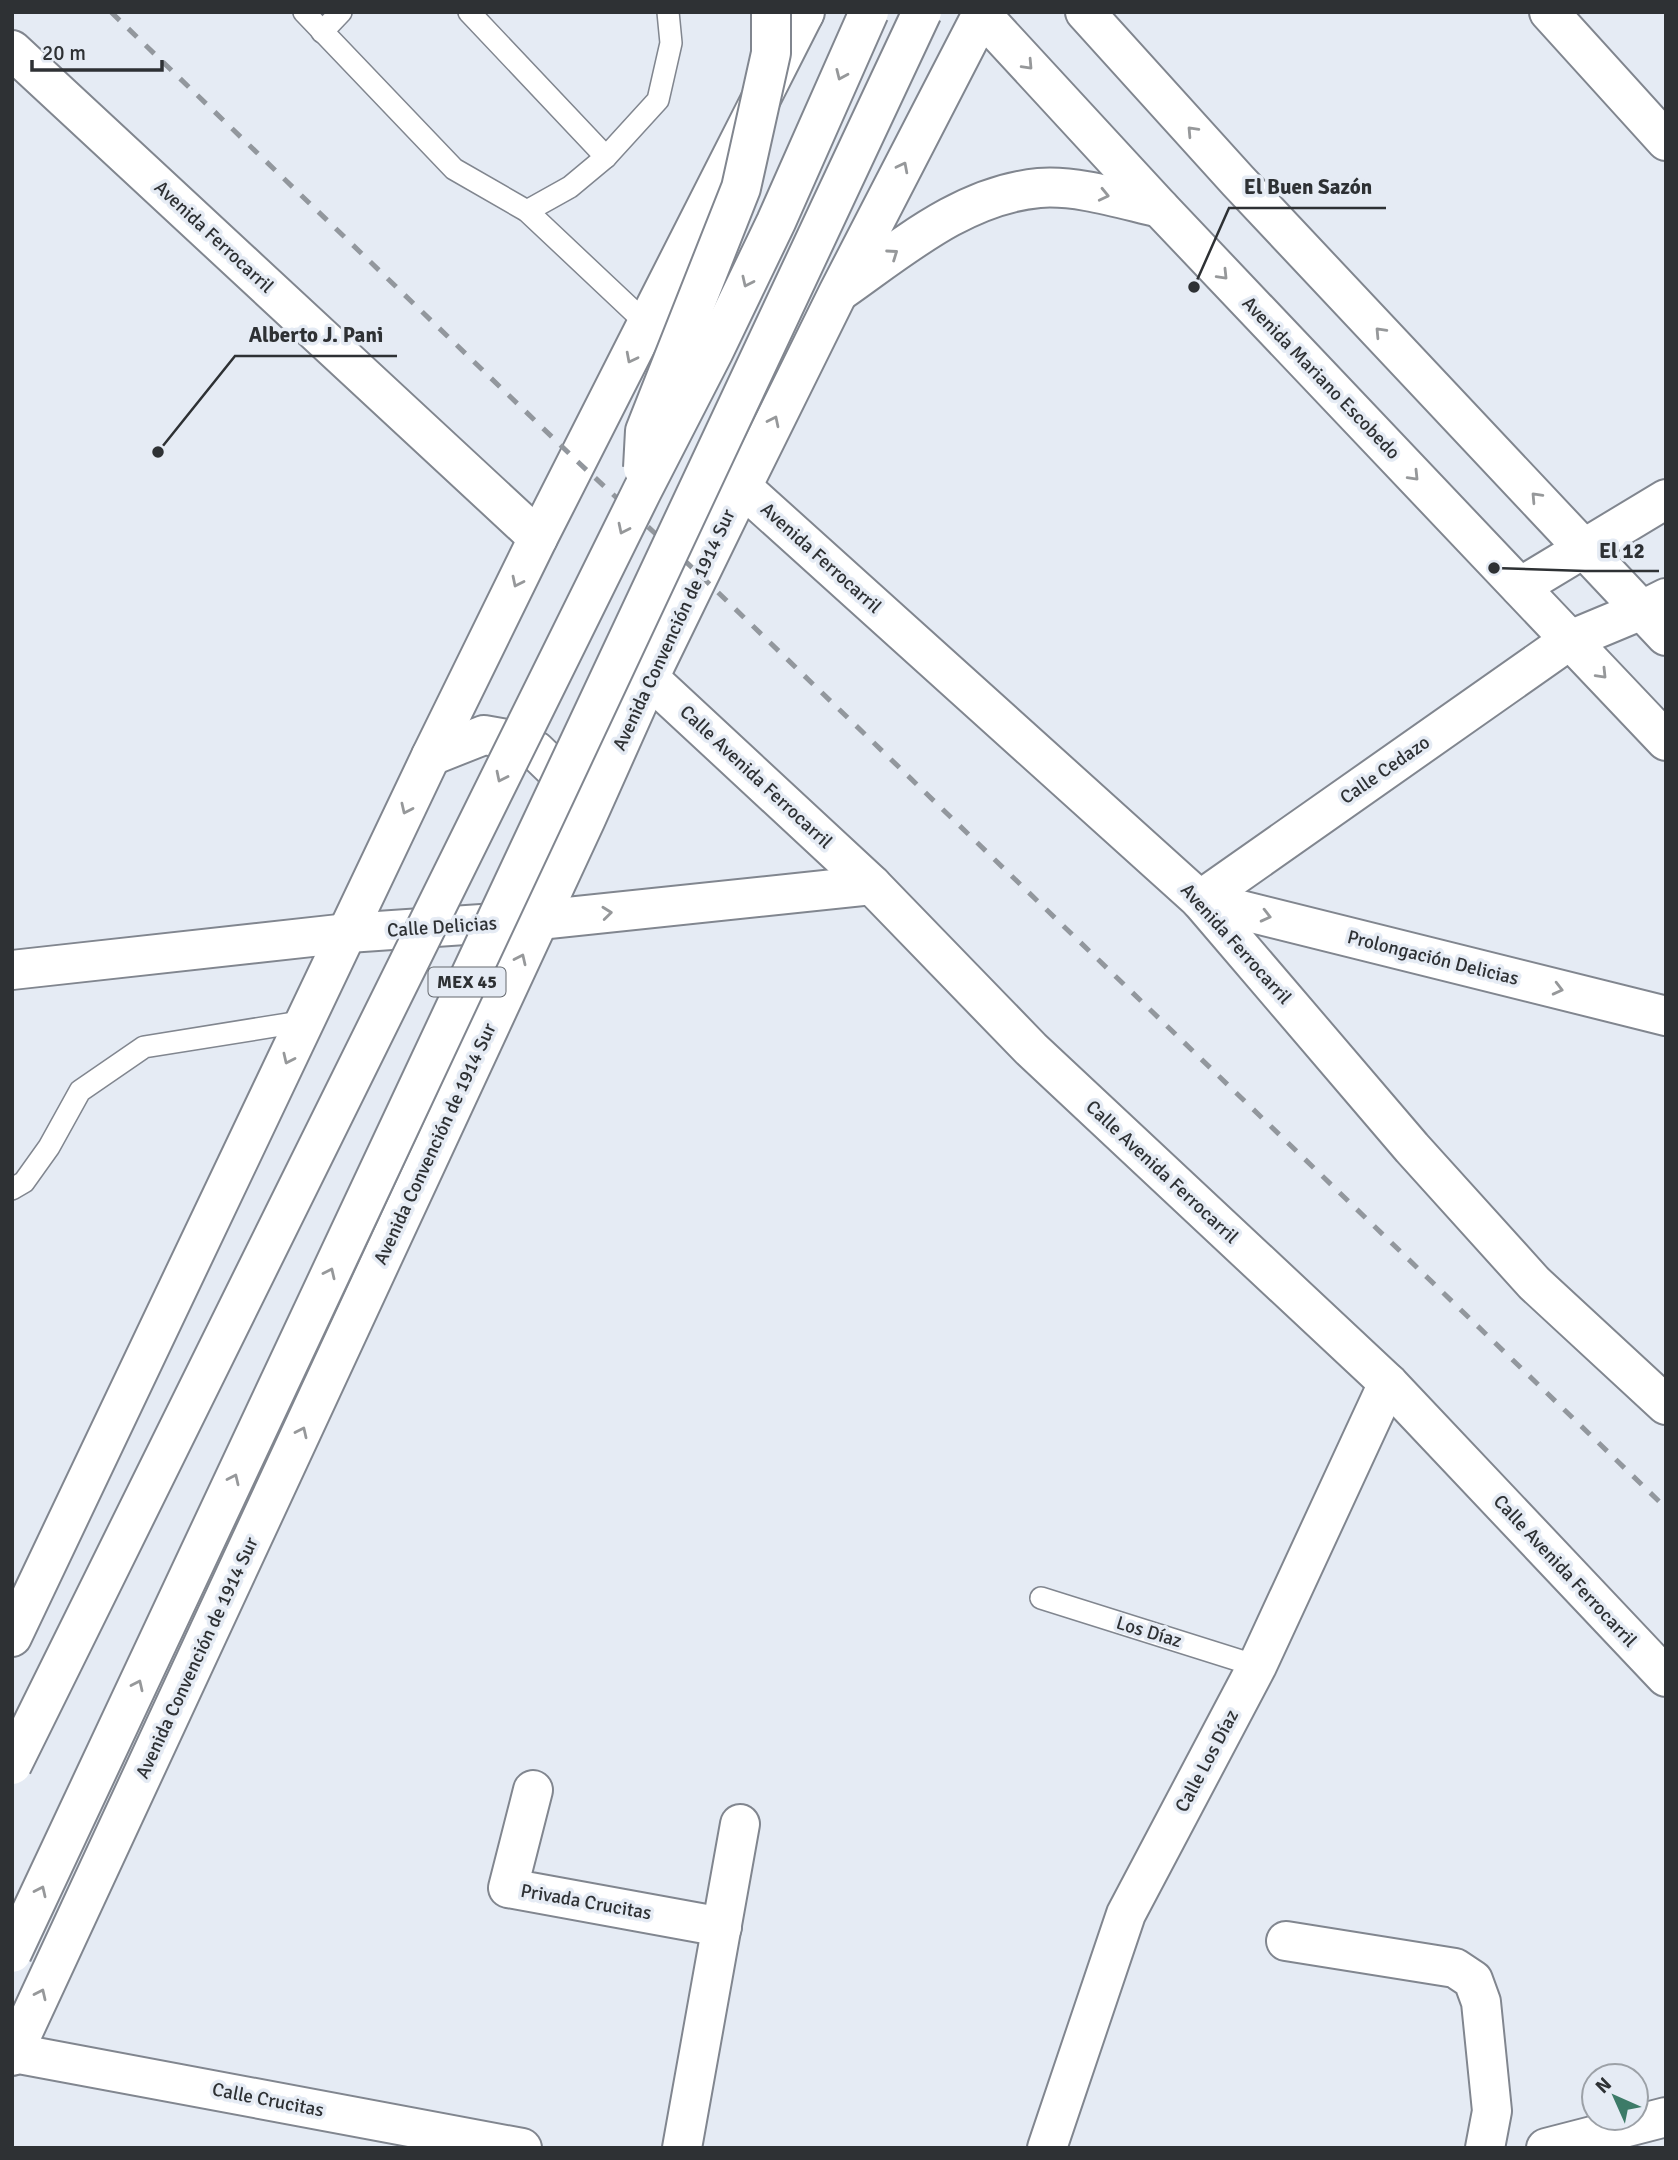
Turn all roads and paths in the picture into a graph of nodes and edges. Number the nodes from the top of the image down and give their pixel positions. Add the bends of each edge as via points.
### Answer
1 (304, 12) edge
2 (341, 12) edge
3 (469, 12) edge
4 (668, 12) edge
5 (869, 12) edge
6 (922, 12) edge
7 (1084, 12) edge
8 (1101, 12) edge
9 (1549, 12) edge
10 (796, 13) edge
11 (981, 13) edge
12 (322, 32) junction
13 (12, 50) edge
14 (1122, 55) junction
15 (1666, 141) edge
16 (606, 157) junction
17 (1160, 208) junction
18 (527, 211) junction
19 (668, 286) junction
20 (838, 293) junction
21 (648, 325) junction
22 (806, 356) junction
23 (605, 409) junction
24 (747, 477) junction
25 (642, 491) junction
26 (1666, 499) edge
27 (538, 538) junction
28 (1583, 547) junction
29 (1520, 587) junction
30 (1658, 614) edge
31 (1570, 640) junction
32 (649, 678) junction
33 (1666, 741) edge
34 (431, 756) junction
35 (586, 819) junction
36 (872, 885) junction
37 (1200, 900) junction
38 (539, 920) junction
39 (348, 933) junction
40 (12, 971) edge
41 (1666, 1016) edge
42 (306, 1021) junction
43 (12, 1189) edge
44 (1388, 1383) junction
45 (1666, 1405) edge
46 (1041, 1598) dead end
47 (12, 1637) edge
48 (1257, 1666) junction
49 (1666, 1677) edge
50 (12, 1765) edge
51 (533, 1790) dead end
52 (740, 1824) dead end
53 (722, 1927) junction
54 (1286, 1941) dead end
55 (12, 1953) edge
56 (13, 2054) edge
57 (1666, 2118) edge
58 (522, 2148) edge
59 (682, 2148) edge
60 (1046, 2148) edge
61 (1485, 2148) edge
62 (1546, 2148) edge

1 - 12 lane
2 - 12 lane
3 - 16 lane
4 - 16 lane via 671,43 658,100
5 -> 25 main road, MEX 45, bridge via 776,222
55 -> 6 main road, Avenida Convención de 1914 Sur / MEX 45, bridge
7 - 14 main road
8 - 14 main road
9 - 15 main road
10 - 19 main road
10 - 25 main road, bridge via 771,53 741,188 645,431
11 -> 17 main road, Avenida Mariano Escobedo
20 -> 11 main road, Avenida Convención de 1914 Sur
12 - 18 lane via 454,169
13 - 27 main road, Avenida Ferrocarril
28 -> 14 main road
16 - 18 lane via 570,187
20 -> 17 main road via 937,223 991,198 1040,188 1087,191
17 -> 29 main road, Avenida Mariano Escobedo
18 - 21 lane
19 - 21 main road
19 - 22 main road via 680,325 691,342 711,366 729,377 754,383 778,379
20 - 22 main road, Avenida Convención de 1914 Sur
21 -> 23 main road
24 -> 22 main road, Avenida Convención de 1914 Sur
23 - 24 main road, Avenida Ferrocarril via 655,402 694,406 712,419
23 - 27 main road
24 - 32 main road, Avenida Convención de 1914 Sur
24 - 37 main road, Avenida Ferrocarril
25 -> 50 main road, MEX 45, bridge
26 - 28 main road
27 -> 34 main road
28 - 29 main road
28 - 30 main road
29 - 31 main road, Avenida Mariano Escobedo
30 - 31 main road, Calle Cedazo
31 -> 33 main road, Avenida Mariano Escobedo
31 - 37 main road, Calle Cedazo
32 - 35 main road, Avenida Convención de 1914 Sur
32 - 36 main road, Calle Avenida Ferrocarril
34 - 35 main road via 484,735 513,740 536,751 565,779
34 -> 39 main road
35 - 38 main road, Avenida Convención de 1914 Sur
38 -> 36 main road, Calle Delicias
36 - 44 main road, Calle Avenida Ferrocarril via 1031,1049
37 -> 41 main road, Prolongación Delicias
37 - 45 main road, Avenida Ferrocarril via 1534,1283
38 - 39 main road, Calle Delicias
56 -> 38 main road, Avenida Convención de 1914 Sur
39 - 40 main road, Calle Delicias
39 - 42 main road
42 - 43 lane via 144,1047 80,1091 50,1147 24,1182
42 -> 47 main road
44 - 48 main road, Calle Los Díaz
44 - 49 main road, Calle Avenida Ferrocarril
46 - 48 lane, Los Díaz
48 - 60 main road, Calle Los Díaz via 1126,1914
51 - 53 main road, Privada Crucitas via 508,1888
52 - 53 main road
53 - 59 main road
54 - 61 main road via 1455,1968 1473,1980 1481,2002 1492,2111
56 - 58 main road, Calle Crucitas
57 - 62 main road

